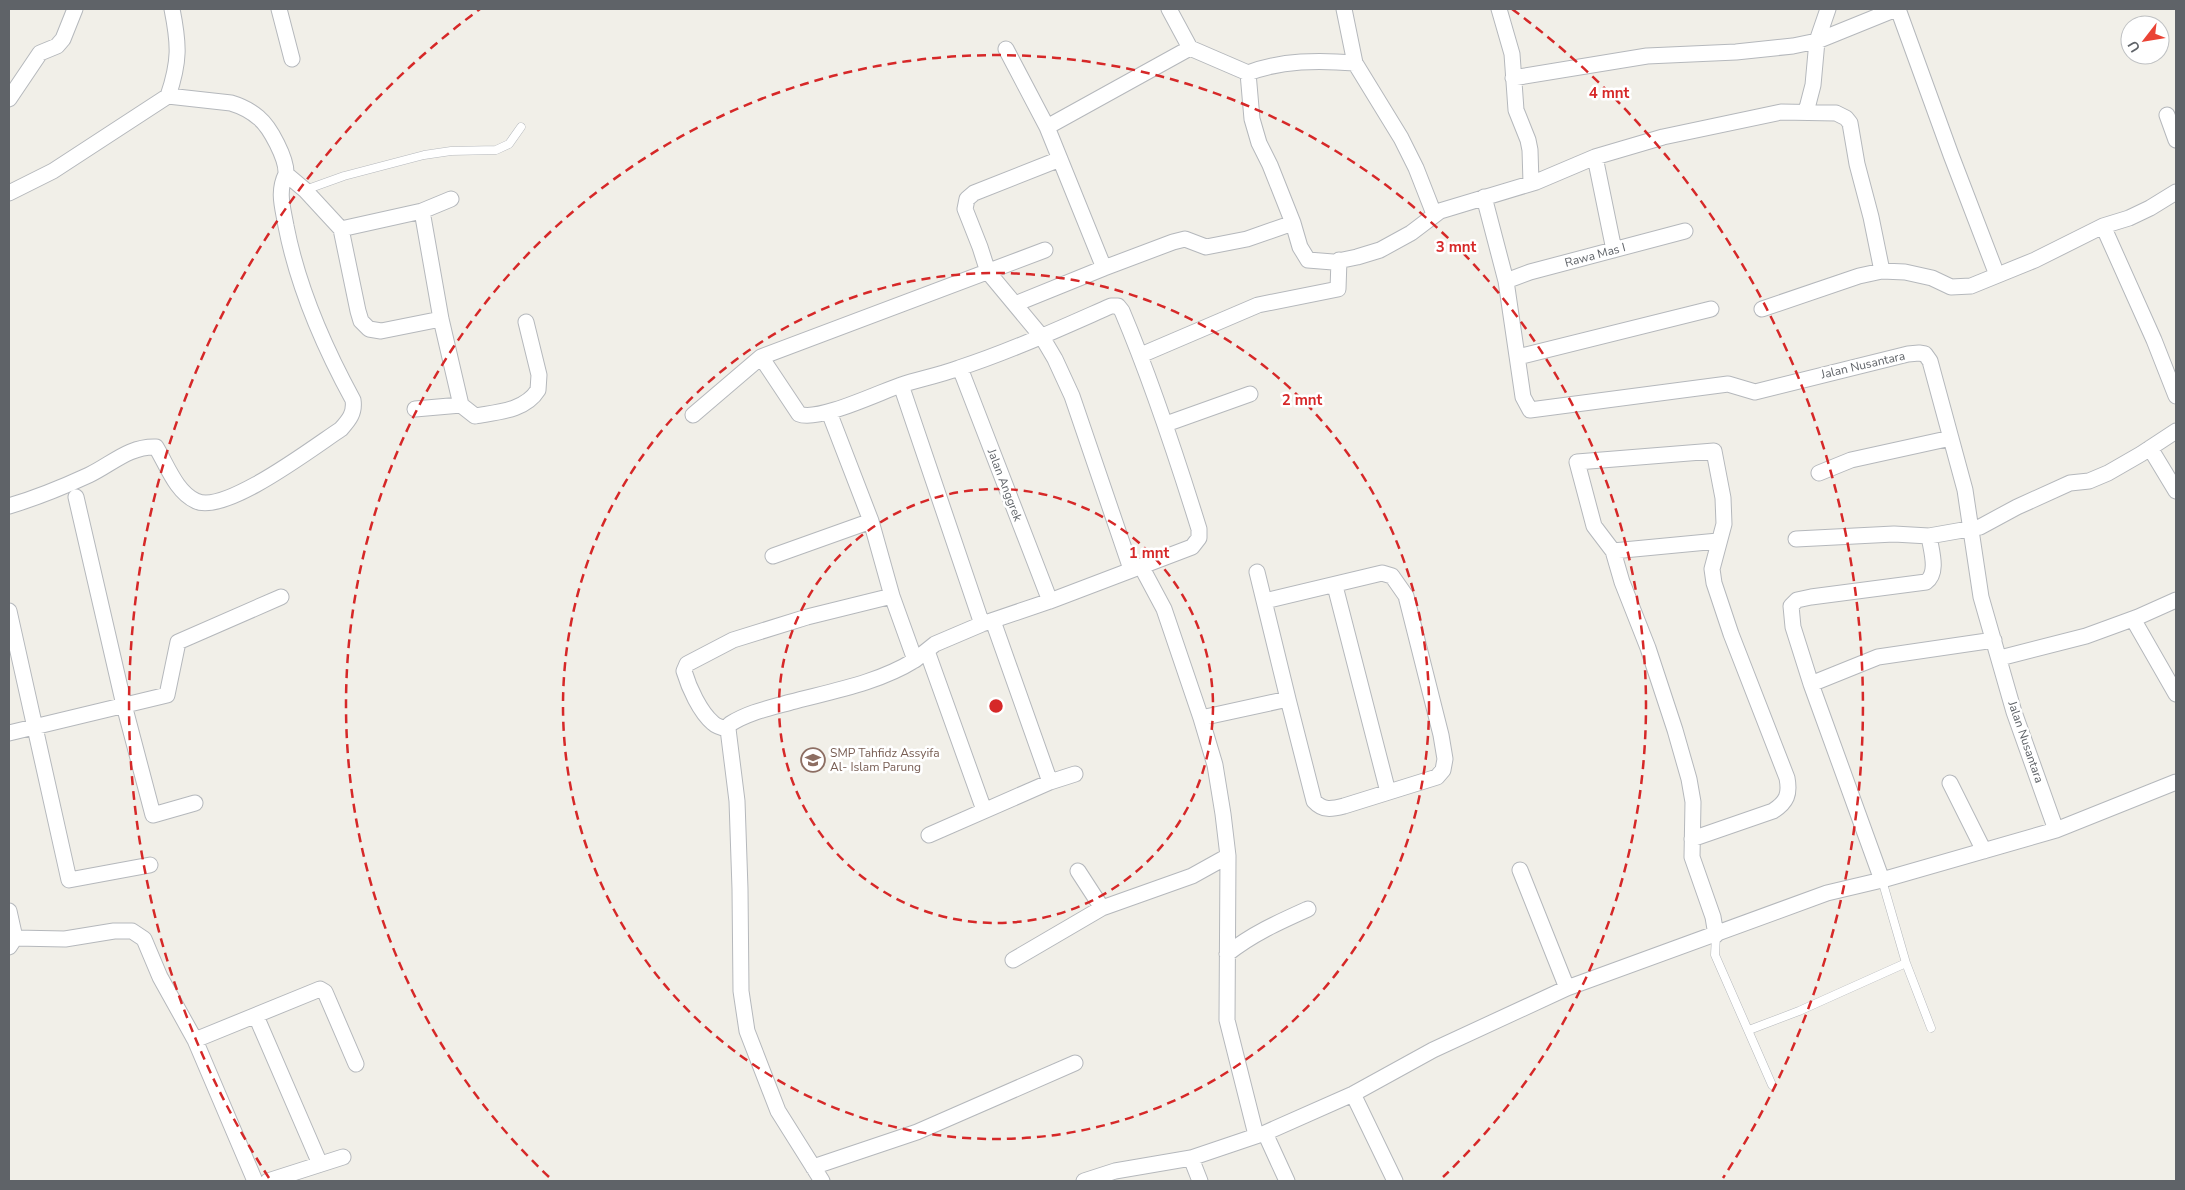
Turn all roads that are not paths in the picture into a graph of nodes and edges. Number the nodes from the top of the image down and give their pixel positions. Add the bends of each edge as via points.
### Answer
1 (75, 9) edge
2 (172, 9) edge
3 (280, 9) edge
4 (1169, 9) edge
5 (1344, 9) edge
6 (1499, 9) edge
7 (1828, 9) edge
8 (1897, 9) edge
9 (1817, 41) junction
10 (1190, 48) junction
11 (1006, 49) dead end
12 (292, 59) dead end
13 (1355, 62) junction
14 (1248, 73) junction
15 (1513, 78) junction
16 (168, 96) junction
17 (9, 99) edge
18 (1806, 112) junction
19 (2166, 115) dead end
20 (521, 127) dead end
21 (1047, 127) junction
22 (2176, 140) edge
23 (1595, 157) junction
24 (1060, 159) junction
25 (286, 174) junction
26 (1531, 184) junction
27 (305, 190) junction
28 (2176, 192) edge
29 (9, 193) edge
30 (1484, 197) junction
31 (451, 199) dead end
32 (422, 211) junction
33 (1434, 214) junction
34 (1293, 223) junction
35 (2103, 226) junction
36 (341, 229) junction
37 (1685, 231) dead end
38 (1044, 250) dead end
39 (1614, 250) junction
40 (1339, 260) junction
41 (1104, 268) junction
42 (1882, 271) junction
43 (988, 272) junction
44 (1997, 275) junction
45 (1506, 281) junction
46 (1015, 304) junction
47 (1711, 308) dead end
48 (1762, 309) dead end
49 (441, 319) junction
50 (526, 322) dead end
51 (1042, 337) junction
52 (1141, 355) junction
53 (761, 358) junction
54 (1518, 358) junction
55 (960, 368) junction
56 (901, 386) junction
57 (1250, 394) dead end
58 (2176, 396) edge
59 (460, 405) junction
60 (415, 409) dead end
61 (829, 412) junction
62 (693, 415) dead end
63 (1166, 424) junction
64 (2176, 431) edge
65 (1951, 438) junction
66 (2150, 448) junction
67 (1819, 473) dead end
68 (2176, 489) edge
69 (76, 497) dead end
70 (9, 506) edge
71 (871, 521) junction
72 (1971, 530) junction
73 (1929, 536) junction
74 (1796, 539) dead end
75 (1718, 541) junction
76 (1612, 552) junction
77 (773, 556) dead end
78 (1136, 567) junction
79 (1256, 572) dead end
80 (1335, 586) junction
81 (892, 596) junction
82 (281, 597) dead end
83 (2176, 600) edge
84 (1050, 601) junction
85 (1265, 601) junction
86 (9, 611) edge
87 (2133, 618) junction
88 (987, 622) junction
89 (1994, 640) junction
90 (921, 656) junction
91 (2000, 658) junction
92 (1811, 684) junction
93 (2176, 694) edge
94 (1288, 699) junction
95 (124, 705) junction
96 (1201, 718) junction
97 (35, 726) junction
98 (728, 729) junction
99 (9, 733) edge
100 (1075, 774) dead end
101 (1050, 782) junction
102 (2176, 782) edge
103 (1950, 783) dead end
104 (1388, 792) junction
105 (195, 803) dead end
106 (984, 810) junction
107 (2056, 830) junction
108 (929, 836) dead end
109 (1692, 839) junction
110 (1984, 851) junction
111 (1228, 856) junction
112 (150, 865) dead end
113 (1520, 870) dead end
114 (1078, 871) dead end
115 (1882, 880) junction
116 (1102, 908) junction
117 (1308, 909) dead end
118 (9, 911) edge
119 (1716, 935) junction
120 (12, 942) edge
121 (1227, 954) junction
122 (1013, 960) dead end
123 (1906, 963) junction
124 (1567, 988) junction
125 (256, 1016) junction
126 (1931, 1028) dead end
127 (1749, 1030) junction
128 (195, 1040) junction
129 (1075, 1063) dead end
130 (356, 1064) dead end
131 (1772, 1085) dead end
132 (1353, 1094) junction
133 (1261, 1134) junction
134 (343, 1157) dead end
135 (1191, 1158) junction
136 (320, 1164) junction
137 (813, 1167) junction
138 (255, 1181) edge
139 (268, 1181) edge
140 (822, 1181) edge
141 (1084, 1181) edge
142 (1200, 1181) edge
143 (1287, 1181) edge
144 (1395, 1181) edge

1 - 17 street via 63,39 57,46 40,53
2 - 16 street via 178,58
3 - 12 street
4 - 10 street
5 - 13 street
6 - 15 street via 1510,47
7 - 9 street
8 - 9 street
8 - 44 street
9 - 15 street via 1736,52 1647,56
9 - 18 street via 1813,86
10 - 14 street
10 - 21 street
11 - 21 street
13 - 14 street via 1277,64
13 - 33 street via 1416,168
14 - 34 street via 1252,119 1259,143
15 - 26 street via 1516,110 1530,150
16 - 25 street via 231,103 258,116 280,150
16 - 29 street via 53,171
18 - 23 street via 1781,112 1663,137
18 - 42 street via 1836,113 1850,124
19 - 22 street
20 - 27 lane via 509,144 496,150 424,155
21 - 24 street
23 - 26 street
23 - 39 street
24 - 41 street
24 - 43 street via 974,193 967,199 965,209
25 - 27 street
25 - 70 street via 281,201 293,260 304,296 353,400 350,420 264,481 210,504 196,501 182,491 156,447 143,446 61,488
26 - 30 street
27 - 36 street
28 - 35 street via 2150,208
30 - 33 street
30 - 45 street, Jalan Nusantara
31 - 32 street
32 - 36 street
32 - 49 street
33 - 40 street via 1411,233 1380,250
34 - 40 street via 1308,260
34 - 41 street via 1206,247 1185,239
35 - 44 street
35 - 58 street
36 - 49 street via 358,311 369,329 381,331
37 - 39 street, Rawa Mas I
38 - 43 street
39 - 45 street, Rawa Mas I
40 - 52 street via 1338,289 1258,305
41 - 46 street
42 - 44 street via 1932,278 1951,288 1971,286
42 - 48 street
43 - 46 street
43 - 53 street
45 - 54 street, Jalan Nusantara
46 - 51 street
47 - 54 street
49 - 59 street
50 - 59 street via 539,375 536,395 519,407 475,416
51 - 52 street via 1111,306 1118,306
51 - 55 street
51 - 78 street via 1072,396
52 - 63 street
53 - 61 street via 800,414
53 - 62 street
54 - 65 street, Jalan Nusantara via 1523,397 1530,410 1728,384 1755,392 1919,352 1930,361
55 - 56 street
55 - 84 street, Jalan Anggrek
56 - 61 street
56 - 88 street
57 - 63 street
59 - 60 street
61 - 71 street
63 - 78 street via 1200,530 1199,538 1192,547
64 - 66 street
65 - 67 street via 1851,460
65 - 72 street, Jalan Nusantara via 1965,490
66 - 68 street
66 - 72 street via 2089,481 2070,483
69 - 95 street
71 - 77 street
71 - 81 street
72 - 73 street
72 - 89 street, Jalan Nusantara via 1981,597
73 - 74 street via 1894,534
73 - 92 street via 1933,567 1932,576 1926,582 1812,597 1792,604 1793,628
75 - 76 street
75 - 76 street via 1724,524 1723,498 1714,452 1577,462 1594,526
75 - 109 street via 1712,569 1714,584 1789,788 1784,804 1773,811
76 - 109 street via 1656,672 1690,779 1694,819
78 - 84 street
78 - 96 street via 1164,609
79 - 85 street
80 - 85 street
80 - 104 street
80 - 104 street via 1382,573 1398,581 1406,596 1446,758 1437,777
81 - 90 street
81 - 98 street via 732,640 687,664 684,671 687,681 705,714 715,725
82 - 95 street via 178,642 168,695
83 - 87 street
84 - 88 street
85 - 94 street
86 - 97 street
87 - 91 street via 2086,636
87 - 93 street
88 - 90 street via 935,644
88 - 101 street
89 - 91 street, Jalan Nusantara
89 - 92 street via 1878,657
90 - 98 street via 900,669 861,684 751,713 730,724
90 - 106 street
91 - 107 street, Jalan Nusantara via 2014,712
92 - 115 street
94 - 96 street
94 - 104 street via 1314,801 1319,806 1331,810
95 - 97 street
95 - 105 street via 153,815
96 - 111 street via 1224,814
97 - 99 street
97 - 112 street via 69,880
98 - 137 street via 737,801 741,991 747,1031 778,1111
100 - 101 street
101 - 106 street
102 - 107 street
103 - 110 street
106 - 108 street
107 - 110 street
109 - 119 street via 1692,857
110 - 115 street
111 - 116 street via 1192,876
111 - 121 street
113 - 124 street
114 - 116 street
115 - 119 street via 1826,893
115 - 123 lane
116 - 122 street
117 - 121 street via 1263,928
118 - 120 street
119 - 124 street
119 - 127 lane via 1715,955
120 - 128 street via 64,939 114,931 138,933
121 - 133 street via 1227,1020
123 - 126 lane
123 - 127 lane
124 - 132 street via 1434,1050
125 - 128 street
125 - 130 street via 316,989 323,990
125 - 136 street
127 - 131 lane
128 - 138 street
129 - 137 street via 917,1132
132 - 133 street
132 - 144 street
133 - 135 street
133 - 143 street
134 - 136 street
135 - 141 street via 1115,1170
135 - 142 street
136 - 139 street
137 - 140 street

